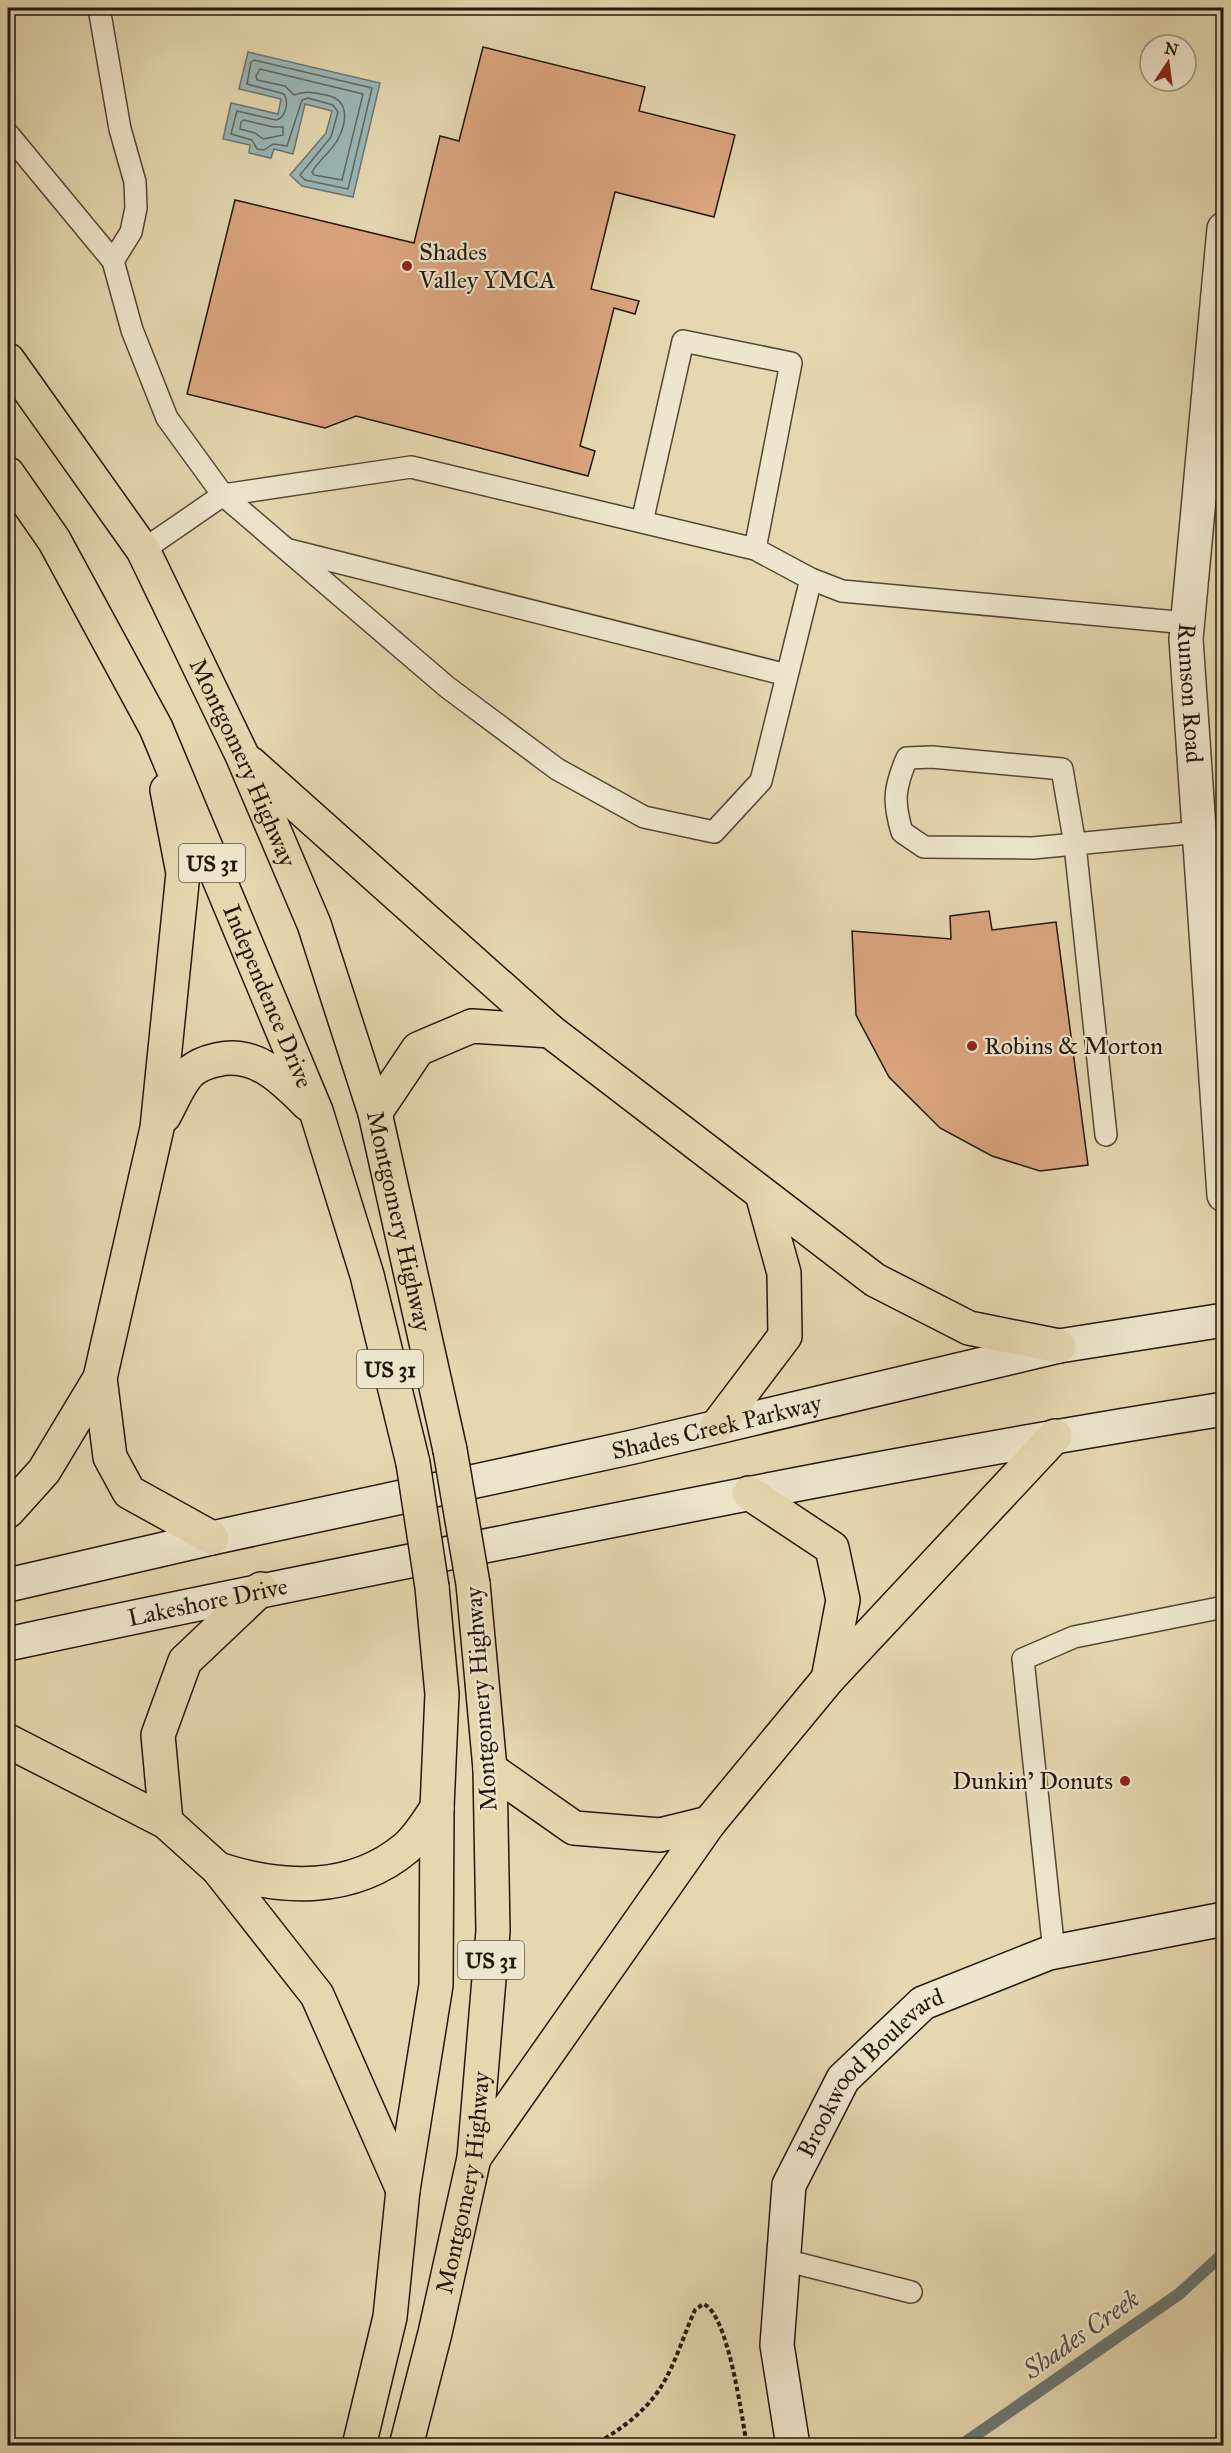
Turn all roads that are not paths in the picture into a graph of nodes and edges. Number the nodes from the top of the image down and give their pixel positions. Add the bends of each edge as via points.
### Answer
1 (99, 8) edge
2 (8, 134) edge
3 (1224, 229) edge
4 (113, 261) junction
5 (8, 360) edge
6 (8, 474) edge
7 (224, 495) junction
8 (642, 522) junction
9 (286, 549) junction
10 (755, 549) junction
11 (143, 550) junction
12 (811, 579) junction
13 (1187, 623) junction
14 (787, 675) junction
15 (156, 728) junction
16 (242, 756) junction
17 (1200, 832) junction
18 (1075, 844) junction
19 (550, 1031) junction
20 (316, 1111) junction
21 (375, 1113) junction
22 (157, 1128) junction
23 (1106, 1135) dead end
24 (762, 1194) junction
25 (1224, 1195) edge
26 (367, 1275) joint
27 (1224, 1320) edge
28 (1059, 1346) junction
29 (100, 1378) junction
30 (1224, 1409) edge
31 (717, 1426) junction
32 (1055, 1436) junction
33 (749, 1493) junction
34 (8, 1511) edge
35 (212, 1538) junction
36 (8, 1585) edge
37 (261, 1589) junction
38 (1224, 1607) edge
39 (8, 1644) edge
40 (828, 1679) junction
41 (8, 1741) edge
42 (489, 1769) junction
43 (437, 1808) junction
44 (166, 1822) junction
45 (709, 1823) junction
46 (218, 1869) junction
47 (1224, 1919) edge
48 (1054, 1952) junction
49 (474, 2158) junction
50 (403, 2190) junction
51 (784, 2260) junction
52 (911, 2292) dead end
53 (359, 2445) edge
54 (405, 2445) edge
55 (793, 2445) edge

1 - 4 lane via 120,129 135,182 136,208 131,232
2 - 4 lane
3 - 13 main road, Rumson Road
4 - 7 lane via 132,330 167,418
5 - 11 main road, Montgomery Highway / US 31
6 - 15 main road, Independence Drive / US 31 via 54,540
7 - 8 lane via 411,467
7 - 9 lane
7 - 11 lane
8 - 10 lane
8 - 10 lane via 683,341 791,363
9 - 14 lane
9 - 14 lane via 447,687 547,763 644,817 714,832 761,781
10 - 12 lane
11 - 16 main road, Montgomery Highway / US 31
12 - 13 lane via 842,591
12 - 14 lane
13 - 17 main road, Rumson Road
15 - 20 main road, Independence Drive / US 31
15 - 22 main road via 183,873
16 - 19 main road
16 - 21 main road, Montgomery Highway / US 31 via 314,924
17 - 18 lane
17 - 25 main road, Rumson Road
18 - 18 lane via 1033,848 924,847 902,832 895,806 899,776 907,758 1062,769
18 - 23 lane
19 - 21 main road via 472,1026 418,1049
19 - 24 main road
20 - 22 main road via 265,1065 223,1058 193,1069 185,1077
20 - 26 main road, Independence Drive / US 31
21 - 42 main road, Montgomery Highway / US 31, bridge via 450,1450 473,1584
22 - 29 main road
24 - 28 main road via 875,1280 969,1328
24 - 31 main road via 784,1273 785,1336
26 - 43 main road, Montgomery Highway / US 31, bridge via 413,1463 432,1587 442,1694
27 - 28 main road, Shades Creek Parkway
28 - 31 main road, Shades Creek Parkway
29 - 34 main road via 44,1471
29 - 35 main road via 110,1457 129,1492
30 - 32 main road
31 - 35 main road, Shades Creek Parkway
32 - 33 main road
32 - 40 main road
33 - 37 main road, Lakeshore Drive
33 - 40 main road via 832,1548 843,1600
35 - 36 main road
37 - 39 main road, Lakeshore Drive
37 - 44 main road via 185,1661 158,1735
38 - 48 lane via 1074,1637 1023,1659
40 - 45 main road
41 - 44 main road
42 - 45 main road via 574,1828 660,1835
42 - 49 main road, Montgomery Highway / US 31 via 493,1931
43 - 46 main road via 408,1846 383,1864 354,1877 318,1885 282,1884 250,1880
43 - 50 main road, Montgomery Highway / US 31 via 436,1985
44 - 46 main road
45 - 49 main road
46 - 50 main road via 317,1995
47 - 48 main road, Brookwood Boulevard
48 - 51 main road, Brookwood Boulevard via 923,2003 843,2079 789,2185
49 - 54 main road, Montgomery Highway / US 31
50 - 53 main road, Montgomery Highway / US 31 via 390,2318
51 - 52 lane
51 - 55 main road, Brookwood Boulevard via 777,2345

